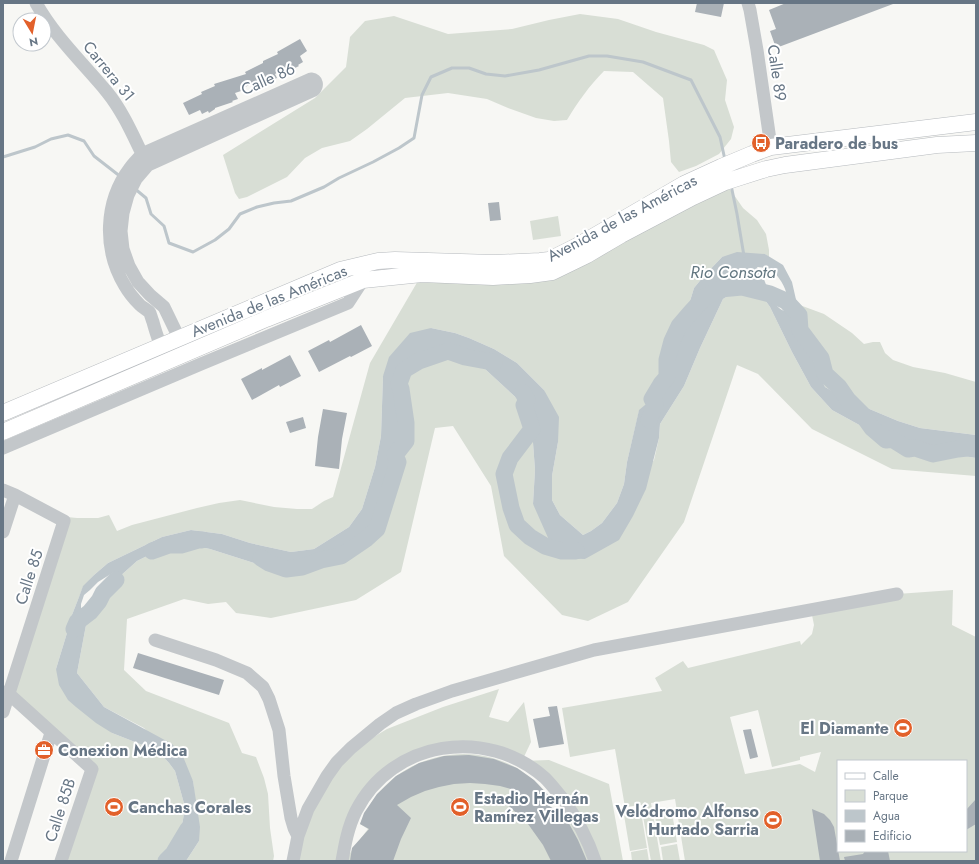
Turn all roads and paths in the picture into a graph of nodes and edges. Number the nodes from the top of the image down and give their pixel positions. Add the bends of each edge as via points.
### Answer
1 (36, 3) edge
2 (748, 3) edge
3 (976, 122) edge
4 (186, 141) junction
5 (976, 143) edge
6 (772, 147) junction
7 (145, 160) junction
8 (363, 280) junction
9 (172, 323) junction
10 (170, 344) junction
11 (201, 364) junction
12 (3, 413) edge
13 (3, 432) edge
14 (3, 448) edge
15 (9, 492) edge
16 (3, 532) edge
17 (897, 594) dead end
18 (155, 640) dead end
19 (6, 693) edge
20 (3, 712) edge
21 (52, 733) junction
22 (298, 836) junction
23 (11, 861) edge
24 (61, 861) edge
25 (293, 861) edge
26 (342, 861) edge
27 (595, 861) edge

1 - 7 street, Carrera 31 via 64,43 108,93 125,117
2 - 6 street, Calle 89
3 - 6 main road, Avenida de las Américas
4 - 4 street, Calle 86 via 314,90 316,82 311,79
4 - 7 street, Calle 86
5 - 8 main road, Avenida de las Américas via 937,145 766,169 728,181 693,197 552,272 494,277 422,274
6 - 10 main road, Avenida de las Américas via 684,184 549,260 494,263 378,261 340,270
7 - 9 street, Calle 86 via 128,195 123,213 123,249 138,282 164,307
7 - 10 street, Calle 86 via 130,167 116,191 110,212 109,236 115,266 126,288 150,313
8 - 10 main road, Avenida de las Américas via 266,320
8 - 11 street via 348,303
9 - 10 street, Calle 86
9 - 10 street via 169,334 162,336
10 - 11 street
10 - 12 main road, Avenida de las Américas
10 - 13 main road, Avenida de las Américas via 143,372
11 - 14 street
15 - 16 street
15 - 19 street, Calle 85 via 64,520
17 - 22 street via 594,650 416,704 380,724 337,762 308,809
18 - 22 street via 247,673 263,687 279,730 291,818
19 - 20 street, Calle 85
19 - 21 street
21 - 23 street
21 - 24 street, Calle 85B via 92,769
22 - 25 street
26 - 27 street via 350,823 367,794 381,778 416,756 442,748 469,746 496,751 522,761 544,777 574,815

